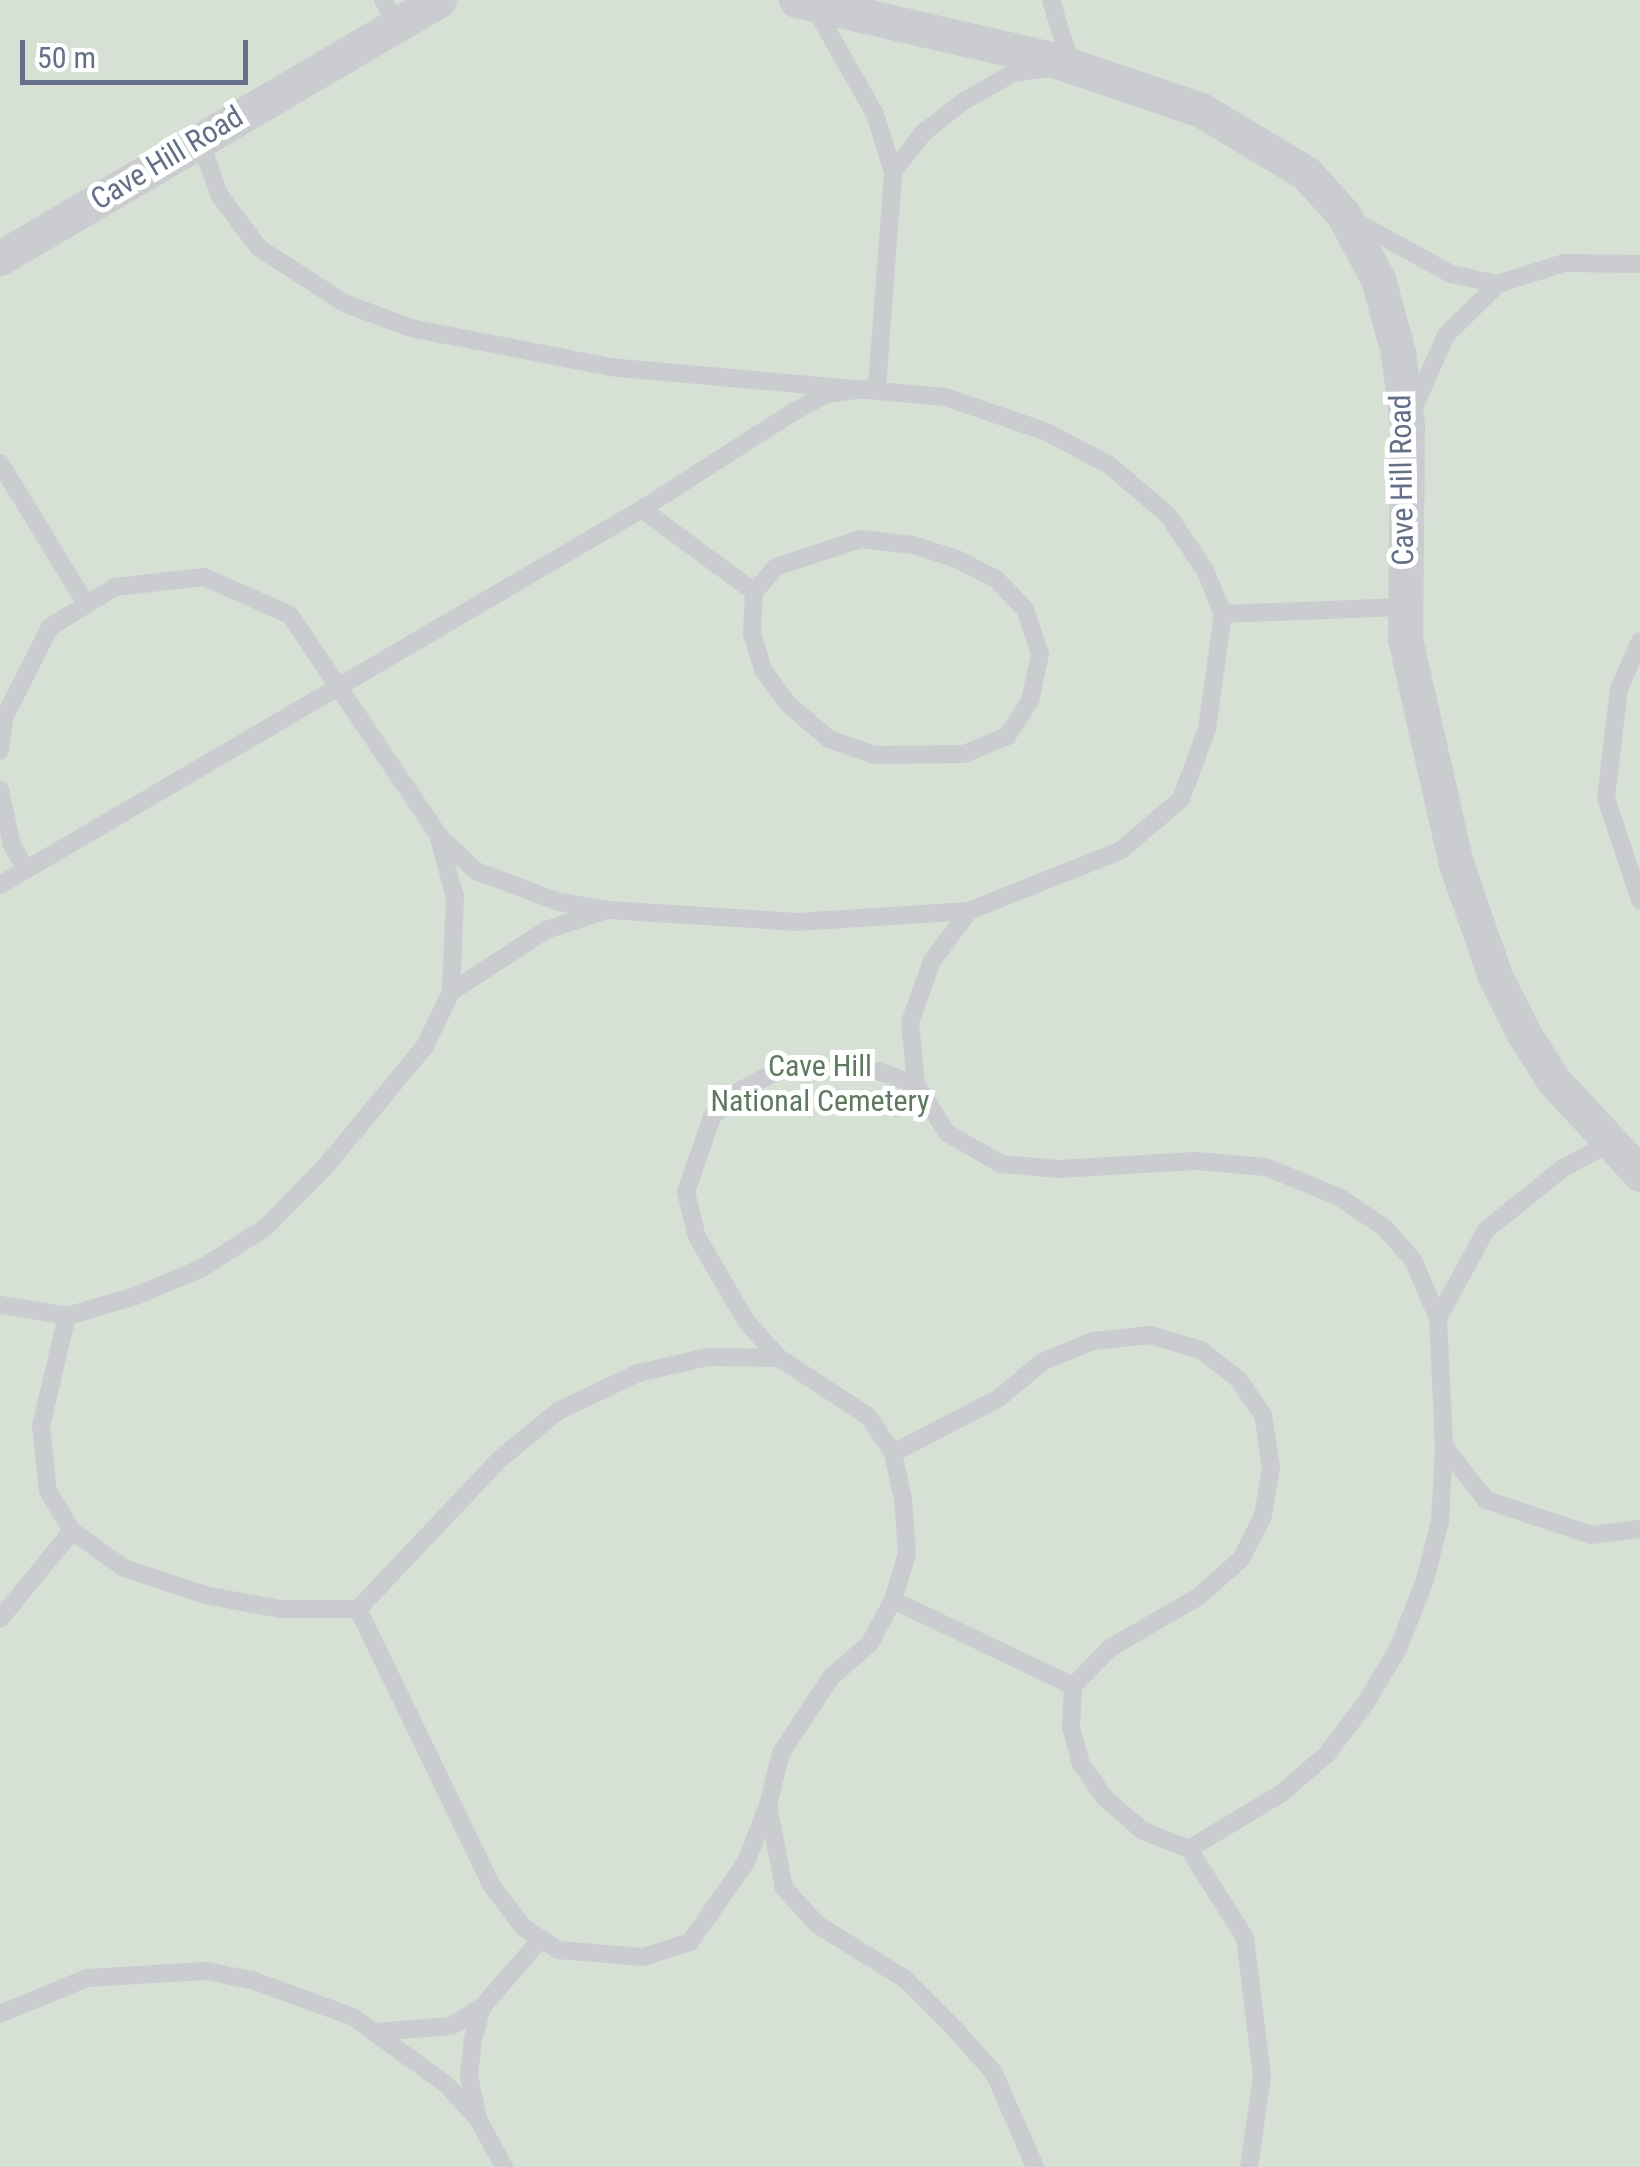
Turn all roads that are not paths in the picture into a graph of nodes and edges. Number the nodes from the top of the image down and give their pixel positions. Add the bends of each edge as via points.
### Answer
1 (439, 0) edge
2 (1052, 0) edge
3 (804, 2) edge
4 (389, 11) edge
5 (1071, 65) junction
6 (198, 140) junction
7 (894, 172) junction
8 (1344, 214) junction
9 (0, 258) edge
10 (1640, 264) edge
11 (1498, 284) junction
12 (876, 387) junction
13 (1407, 425) junction
14 (0, 463) edge
15 (642, 509) junction
16 (754, 592) junction
17 (85, 602) junction
18 (1404, 607) junction
19 (1222, 614) junction
20 (1640, 641) edge
21 (338, 684) junction
22 (0, 751) edge
23 (0, 790) edge
24 (439, 836) junction
25 (26, 870) junction
26 (0, 885) edge
27 (1640, 900) edge
28 (608, 910) junction
29 (969, 911) junction
30 (452, 992) junction
31 (916, 1084) junction
32 (1610, 1143) junction
33 (1640, 1174) edge
34 (0, 1304) edge
35 (67, 1316) junction
36 (1438, 1318) junction
37 (778, 1358) junction
38 (1444, 1446) junction
39 (894, 1453) junction
40 (1640, 1529) edge
41 (72, 1531) junction
42 (893, 1600) junction
43 (358, 1608) junction
44 (0, 1619) edge
45 (1073, 1686) junction
46 (768, 1805) junction
47 (1189, 1849) junction
48 (541, 1939) junction
49 (483, 2006) junction
50 (0, 2014) edge
51 (375, 2032) junction
52 (478, 2119) junction
53 (504, 2167) edge
54 (1035, 2167) edge
55 (1249, 2167) edge

1 - 4 street, Cave Hill Road
2 - 5 lane
3 - 5 street, Cave Hill Road
3 - 7 lane via 875,114
4 - 6 street, Cave Hill Road
5 - 7 lane via 1013,73 964,100 923,133
5 - 8 street, Cave Hill Road via 1202,110 1260,140 1306,173
6 - 9 street, Cave Hill Road
6 - 12 lane via 220,196 259,248 346,304 411,328 611,367
7 - 12 lane
8 - 11 lane via 1451,274
8 - 13 street, Cave Hill Road via 1378,279 1398,352
10 - 11 lane via 1564,263
11 - 13 lane via 1446,334
12 - 15 lane via 827,394
12 - 19 lane via 979,409 1047,432 1109,465 1168,515 1205,570
13 - 18 street, Cave Hill Road
14 - 17 lane
15 - 16 lane
15 - 21 lane
16 - 16 lane via 752,634 763,670 829,739 874,756 964,754 1007,736 1030,701 1040,654 1025,609 996,580 957,558 862,540 776,567
17 - 21 lane via 159,580 204,577 243,589 290,615
17 - 22 lane via 50,627 23,674 4,718
18 - 19 lane
18 - 32 street, Cave Hill Road via 1436,792 1495,976 1554,1081
19 - 29 lane via 1220,674 1181,799 1120,851
20 - 27 lane via 1618,688 1606,798
21 - 24 lane
21 - 25 lane
23 - 25 lane via 12,846
24 - 28 lane via 476,871 559,902
24 - 30 lane via 455,897
25 - 26 lane
28 - 29 lane via 798,922
28 - 30 lane via 546,930
29 - 31 lane via 932,962 910,1022
30 - 35 lane via 425,1046 378,1108 266,1227 202,1268
31 - 36 lane via 947,1133 1001,1164 1058,1169 1196,1161 1266,1168 1339,1196 1384,1228 1413,1260
31 - 37 lane via 877,1070 785,1067 741,1090 712,1117 686,1192 697,1238 746,1321
32 - 33 street, Cave Hill Road
32 - 36 lane via 1563,1168 1486,1230
34 - 35 lane
35 - 41 lane via 41,1426 48,1491
36 - 38 lane
37 - 39 lane via 868,1416
37 - 43 lane via 708,1358 638,1373 558,1411 500,1459
38 - 40 lane via 1486,1500 1540,1523 1591,1536
38 - 47 lane via 1440,1522 1425,1580 1398,1649 1365,1704 1328,1754 1282,1793
39 - 42 lane via 906,1554
39 - 45 lane via 998,1398 1042,1362 1094,1341 1150,1334 1201,1350 1238,1379 1263,1416 1272,1466 1263,1516 1241,1559 1198,1598 1110,1648
41 - 43 lane via 124,1568 205,1594 280,1608
41 - 44 lane
42 - 45 lane
42 - 46 lane via 870,1642 803,1716 781,1753
43 - 48 lane via 492,1886
45 - 47 lane via 1071,1726 1081,1764 1104,1798 1143,1830
46 - 48 lane via 746,1862 690,1942 643,1957 594,1957
46 - 54 lane via 784,1888 818,1925 906,1979 953,2027 994,2074
47 - 55 lane via 1245,1938 1262,2076
48 - 49 lane
49 - 51 lane via 451,2026
49 - 52 lane via 468,2076
50 - 51 lane via 87,1978 206,1971 306,1997
51 - 52 lane via 447,2085
52 - 53 lane

